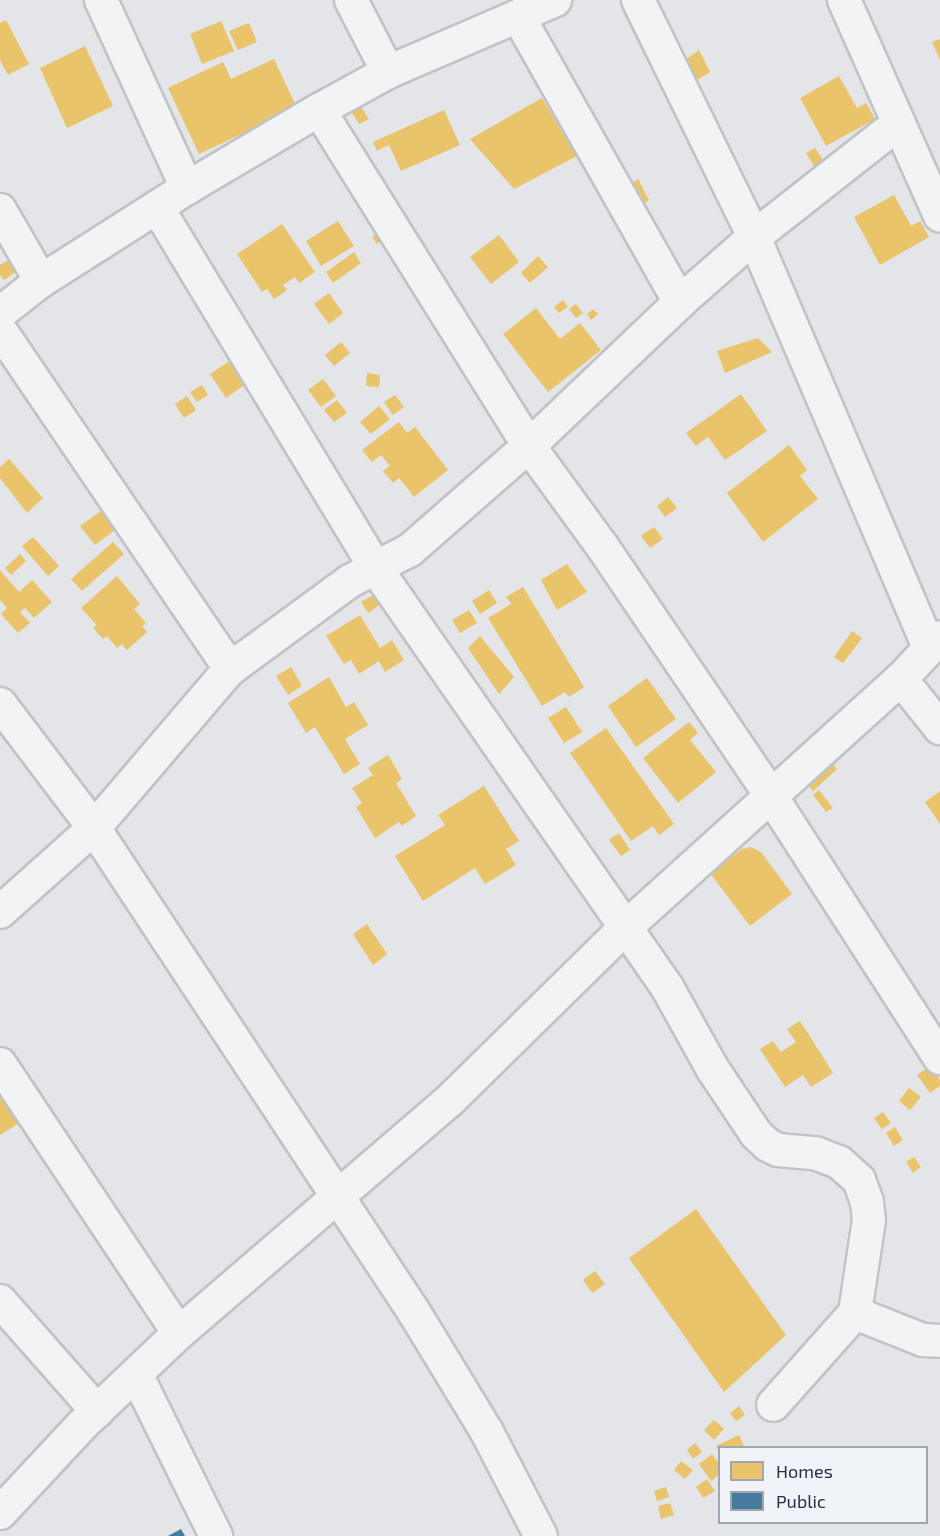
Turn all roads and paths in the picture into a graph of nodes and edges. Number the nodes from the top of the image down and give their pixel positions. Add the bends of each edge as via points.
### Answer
1 (101, 0) edge
2 (351, 0) edge
3 (555, 0) edge
4 (638, 0) edge
5 (844, 0) edge
6 (498, 13) edge
7 (388, 72) junction
8 (319, 110) junction
9 (899, 123) junction
10 (187, 188) junction
11 (157, 207) junction
12 (0, 210) edge
13 (940, 216) edge
14 (754, 237) junction
15 (41, 281) junction
16 (680, 302) junction
17 (0, 313) edge
18 (0, 330) edge
19 (529, 446) junction
20 (375, 567) junction
21 (934, 642) edge
22 (230, 669) junction
23 (901, 679) junction
24 (0, 704) edge
25 (940, 728) edge
26 (771, 796) junction
27 (94, 828) junction
28 (0, 912) edge
29 (624, 928) junction
30 (940, 1058) edge
31 (0, 1064) edge
32 (337, 1196) junction
33 (0, 1301) edge
34 (855, 1312) junction
35 (179, 1333) junction
36 (940, 1341) edge
37 (136, 1374) junction
38 (774, 1405) dead end
39 (97, 1411) junction
40 (0, 1512) edge
41 (216, 1536) edge
42 (541, 1536) edge

1 - 10 street
2 - 7 street
3 - 6 street
4 - 14 street
5 - 9 street
6 - 7 street
6 - 16 street
7 - 8 street
8 - 10 street
8 - 19 street
9 - 13 street
9 - 14 street
10 - 11 street
11 - 15 street
11 - 20 street
12 - 15 street
14 - 16 street
14 - 21 street
15 - 17 street
16 - 19 street
18 - 22 street
19 - 20 street via 410,550
19 - 26 street via 602,546
20 - 22 street
20 - 29 street
21 - 23 street
22 - 27 street
23 - 25 street
23 - 26 street
24 - 27 street
26 - 29 street
26 - 30 street
27 - 28 street
27 - 32 street
29 - 32 street via 450,1100
29 - 34 street via 667,987 712,1068 756,1134 778,1150 815,1154 839,1162 859,1180 869,1220
31 - 35 street
32 - 35 street
32 - 42 street via 475,1412
33 - 39 street
34 - 36 street via 923,1340
34 - 38 street
35 - 37 street
37 - 39 street
37 - 41 street
39 - 40 street

